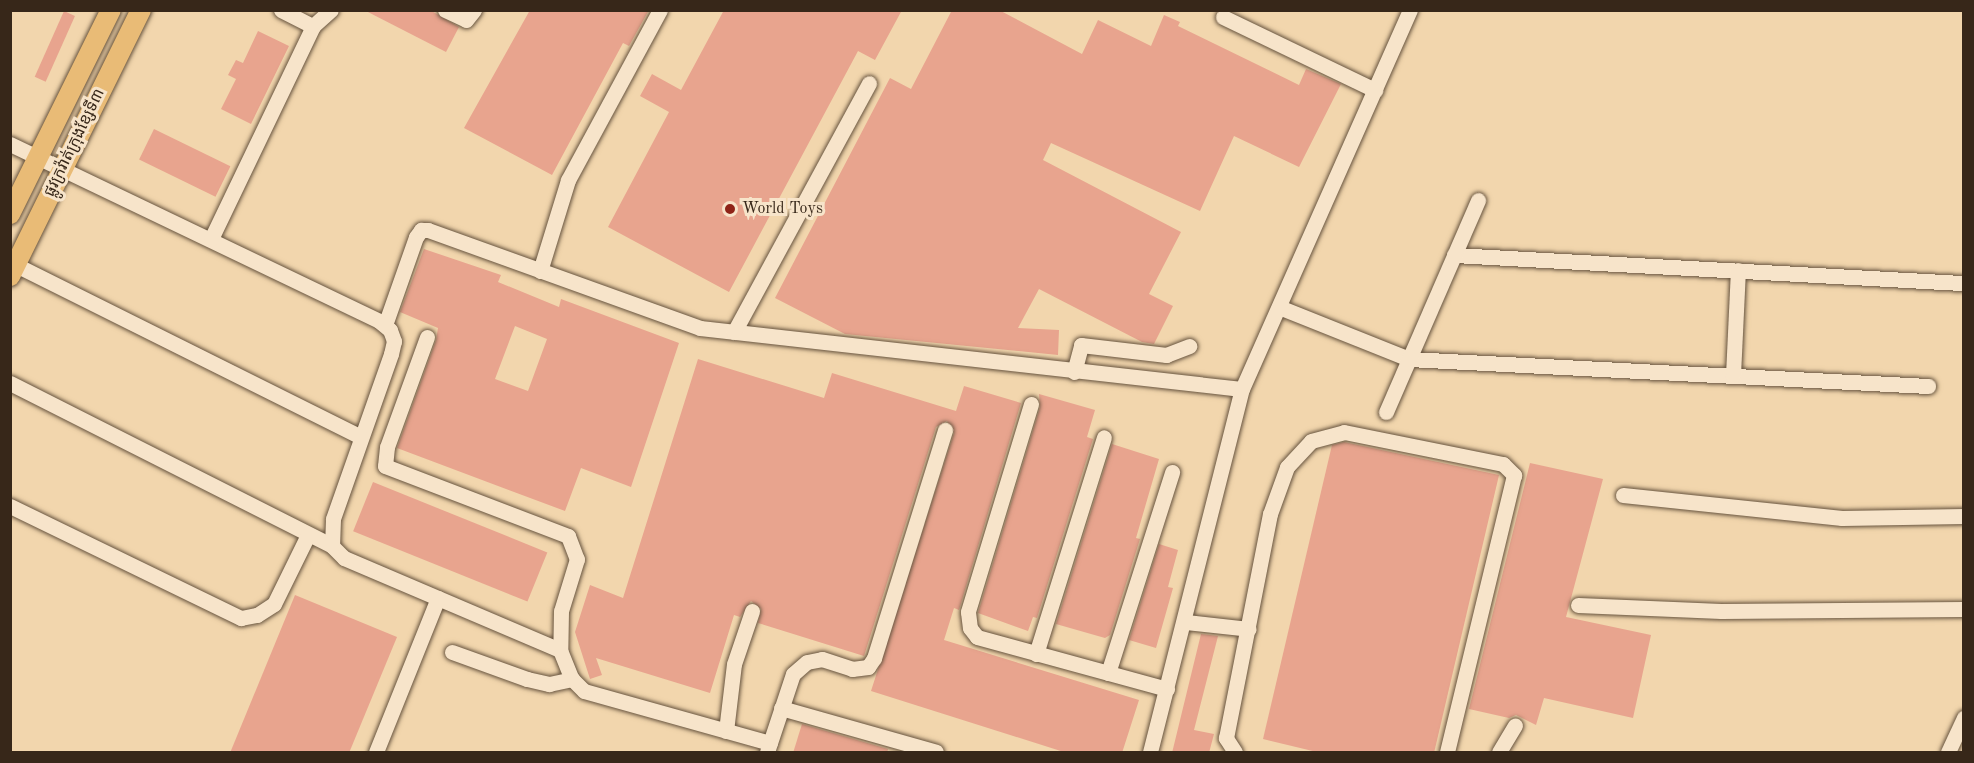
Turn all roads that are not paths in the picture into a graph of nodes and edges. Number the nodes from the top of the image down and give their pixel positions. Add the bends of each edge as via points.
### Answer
1 (111, 10) edge
2 (141, 10) edge
3 (281, 10) edge
4 (331, 10) edge
5 (445, 10) edge
6 (474, 10) edge
7 (660, 10) edge
8 (1410, 10) edge
9 (1223, 17) dead end
10 (313, 26) junction
11 (869, 83) dead end
12 (1376, 90) junction
13 (10, 144) edge
14 (38, 158) junction
15 (62, 169) junction
16 (1478, 201) dead end
17 (10, 214) edge
18 (211, 239) junction
19 (1454, 255) junction
20 (13, 270) edge
21 (1738, 270) junction
22 (540, 271) junction
23 (1961, 283) dead end
24 (1279, 307) junction
25 (386, 325) junction
26 (734, 332) junction
27 (427, 337) dead end
28 (1190, 346) dead end
29 (1409, 359) junction
30 (1074, 372) junction
31 (1733, 375) junction
32 (10, 384) edge
33 (1928, 386) dead end
34 (1242, 389) junction
35 (1031, 404) dead end
36 (1386, 412) dead end
37 (945, 430) dead end
38 (361, 437) junction
39 (1104, 437) dead end
40 (1172, 472) dead end
41 (1623, 495) dead end
42 (10, 506) edge
43 (1964, 516) edge
44 (308, 535) junction
45 (332, 546) junction
46 (438, 598) junction
47 (1578, 604) dead end
48 (1964, 609) edge
49 (752, 611) dead end
50 (1186, 622) junction
51 (1250, 629) junction
52 (560, 650) junction
53 (452, 652) dead end
54 (1036, 654) junction
55 (1108, 673) junction
56 (572, 680) junction
57 (1167, 689) junction
58 (781, 708) junction
59 (1964, 718) edge
60 (1515, 725) dead end
61 (726, 731) junction
62 (769, 748) edge
63 (376, 753) edge
64 (936, 753) edge
65 (1150, 753) edge
66 (1236, 753) edge
67 (1448, 753) edge
68 (1499, 753) edge
69 (1948, 753) edge

1 - 14 main road, ផ្លូវក្រវ៉ាត់ក្រុងខ្សែទី៣
2 - 15 main road, ផ្លូវក្រវ៉ាត់ក្រុងខ្សែទី៣
3 - 10 street
4 - 10 street
5 - 6 street via 466,20
7 - 22 street via 568,180
8 - 12 street
9 - 12 street
10 - 18 street
11 - 26 street
12 - 24 street
13 - 14 street
14 - 15 street
14 - 17 main road, ផ្លូវក្រវ៉ាត់ក្រុងខ្សែទី៣
15 - 18 street
15 - 20 main road, ផ្លូវក្រវ៉ាត់ក្រុងខ្សែទី៣
16 - 19 street
18 - 25 street
19 - 21 street
19 - 29 street
20 - 38 street
21 - 23 street
21 - 31 street
22 - 25 street via 421,230
22 - 26 street via 677,321
24 - 29 street
24 - 34 street
25 - 38 street via 394,341
26 - 30 street
27 - 52 street via 387,447 385,466 568,536 577,559 561,611
28 - 30 street via 1166,355 1081,345
29 - 31 street
29 - 36 street
30 - 34 street
31 - 33 street
32 - 44 street
34 - 50 street
35 - 54 street via 968,612 970,628 978,637
37 - 58 street via 874,658 868,666 852,669 822,659 807,662 793,674
38 - 45 street via 333,519
39 - 54 street
40 - 55 street
41 - 43 street via 1808,516
42 - 44 street via 241,618 257,615 273,604
44 - 45 street
45 - 46 street via 344,558
46 - 52 street
46 - 63 street
47 - 48 street via 1721,611
49 - 61 street via 734,664
50 - 51 street
50 - 57 street
51 - 66 street via 1226,738
51 - 67 street via 1270,514 1287,467 1311,441 1344,432 1510,468 1514,475
52 - 56 street
53 - 56 street via 527,679 549,684
54 - 55 street
55 - 57 street
56 - 61 street via 597,696
57 - 65 street
58 - 62 street
58 - 64 street
59 - 69 street
60 - 68 street
61 - 62 street

